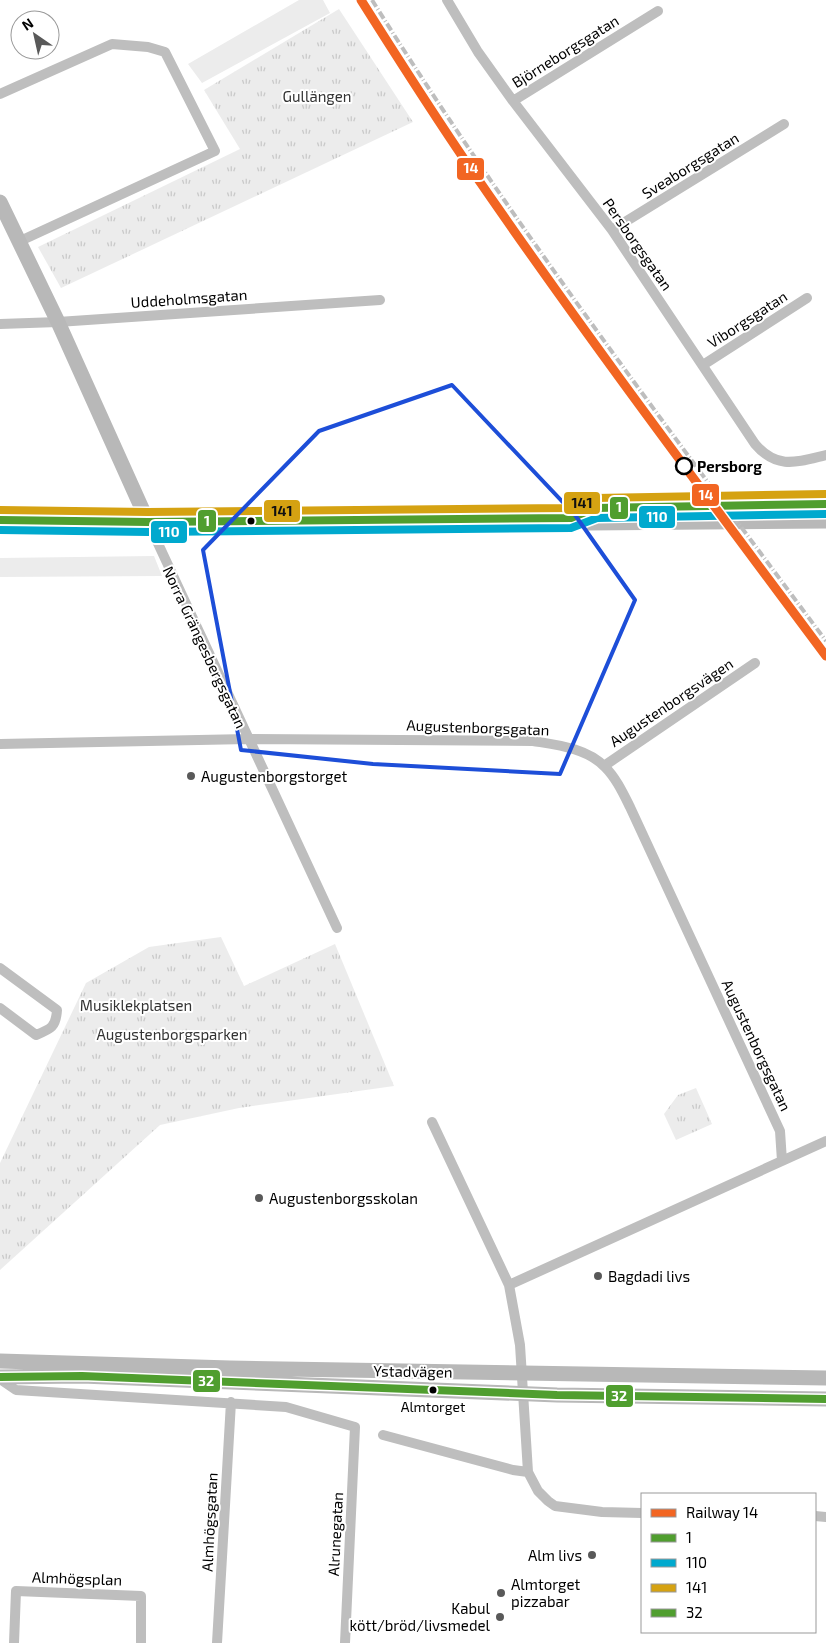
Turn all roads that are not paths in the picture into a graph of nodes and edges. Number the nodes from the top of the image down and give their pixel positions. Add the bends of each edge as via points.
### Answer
1 (447, 0) edge
2 (658, 11) dead end
3 (0, 94) edge
4 (513, 101) junction
5 (784, 124) dead end
6 (0, 202) edge
7 (612, 230) junction
8 (18, 242) junction
9 (807, 298) dead end
10 (380, 300) dead end
11 (58, 322) junction
12 (0, 324) edge
13 (703, 365) junction
14 (826, 455) edge
15 (826, 504) edge
16 (571, 518) junction
17 (0, 520) edge
18 (826, 521) edge
19 (148, 522) junction
20 (755, 663) dead end
21 (248, 739) junction
22 (0, 744) edge
23 (604, 766) junction
24 (337, 928) dead end
25 (0, 968) edge
26 (0, 1008) edge
27 (432, 1122) dead end
28 (826, 1141) edge
29 (782, 1161) junction
30 (509, 1285) junction
31 (0, 1361) edge
32 (522, 1373) junction
33 (0, 1378) edge
34 (826, 1378) edge
35 (523, 1394) junction
36 (826, 1398) edge
37 (231, 1402) junction
38 (355, 1427) joint
39 (383, 1435) dead end
40 (528, 1472) junction
41 (641, 1512) edge
42 (14, 1643) edge
43 (141, 1643) edge
44 (216, 1643) edge
45 (345, 1643) edge

1 - 4 street, Persborgsgatan
2 - 4 street, Björneborgsgatan
3 - 8 street via 112,44 148,47 165,52 216,152
4 - 7 street, Persborgsgatan
5 - 7 street, Sveaborgsgatan
6 - 8 main road, Norra Grängesbergsgatan
7 - 13 street, Persborgsgatan
8 - 11 main road, Norra Grängesbergsgatan
9 - 13 street, Viborgsgatan
10 - 11 street, Uddeholmsgatan
11 - 12 street, Uddeholmsgatan
11 - 19 main road, Norra Grängesbergsgatan
13 - 14 street, Persborgsgatan via 763,453 772,459 790,463
15 - 16 main road via 595,508
16 - 18 main road via 588,523
16 - 19 main road
17 - 19 main road
19 - 21 street, Norra Grängesbergsgatan
20 - 23 street, Augustenborgsvägen
21 - 22 street, Augustenborgsgatan
21 - 23 street, Augustenborgsgatan via 533,741 579,751
21 - 24 street, Norra Grängesbergsgatan
23 - 29 street, Augustenborgsgatan via 622,790 780,1131
25 - 26 street via 57,1010 56,1020 49,1030 36,1035
27 - 30 street
28 - 29 street
29 - 30 street
30 - 32 street
31 - 32 main road, Ystadvägen
32 - 34 main road, Ystadvägen
32 - 35 street
33 - 35 main road, Ystadvägen via 82,1376
33 - 37 street, Ystadvägen via 16,1390
35 - 36 main road, Ystadvägen
35 - 40 street
37 - 38 street, Ystadvägen via 286,1407
37 - 44 street, Almhögsgatan
38 - 45 street, Alrunegatan
39 - 40 street
40 - 41 street via 538,1491 555,1506 602,1512
42 - 43 street, Almhögsplan via 16,1591 141,1596

